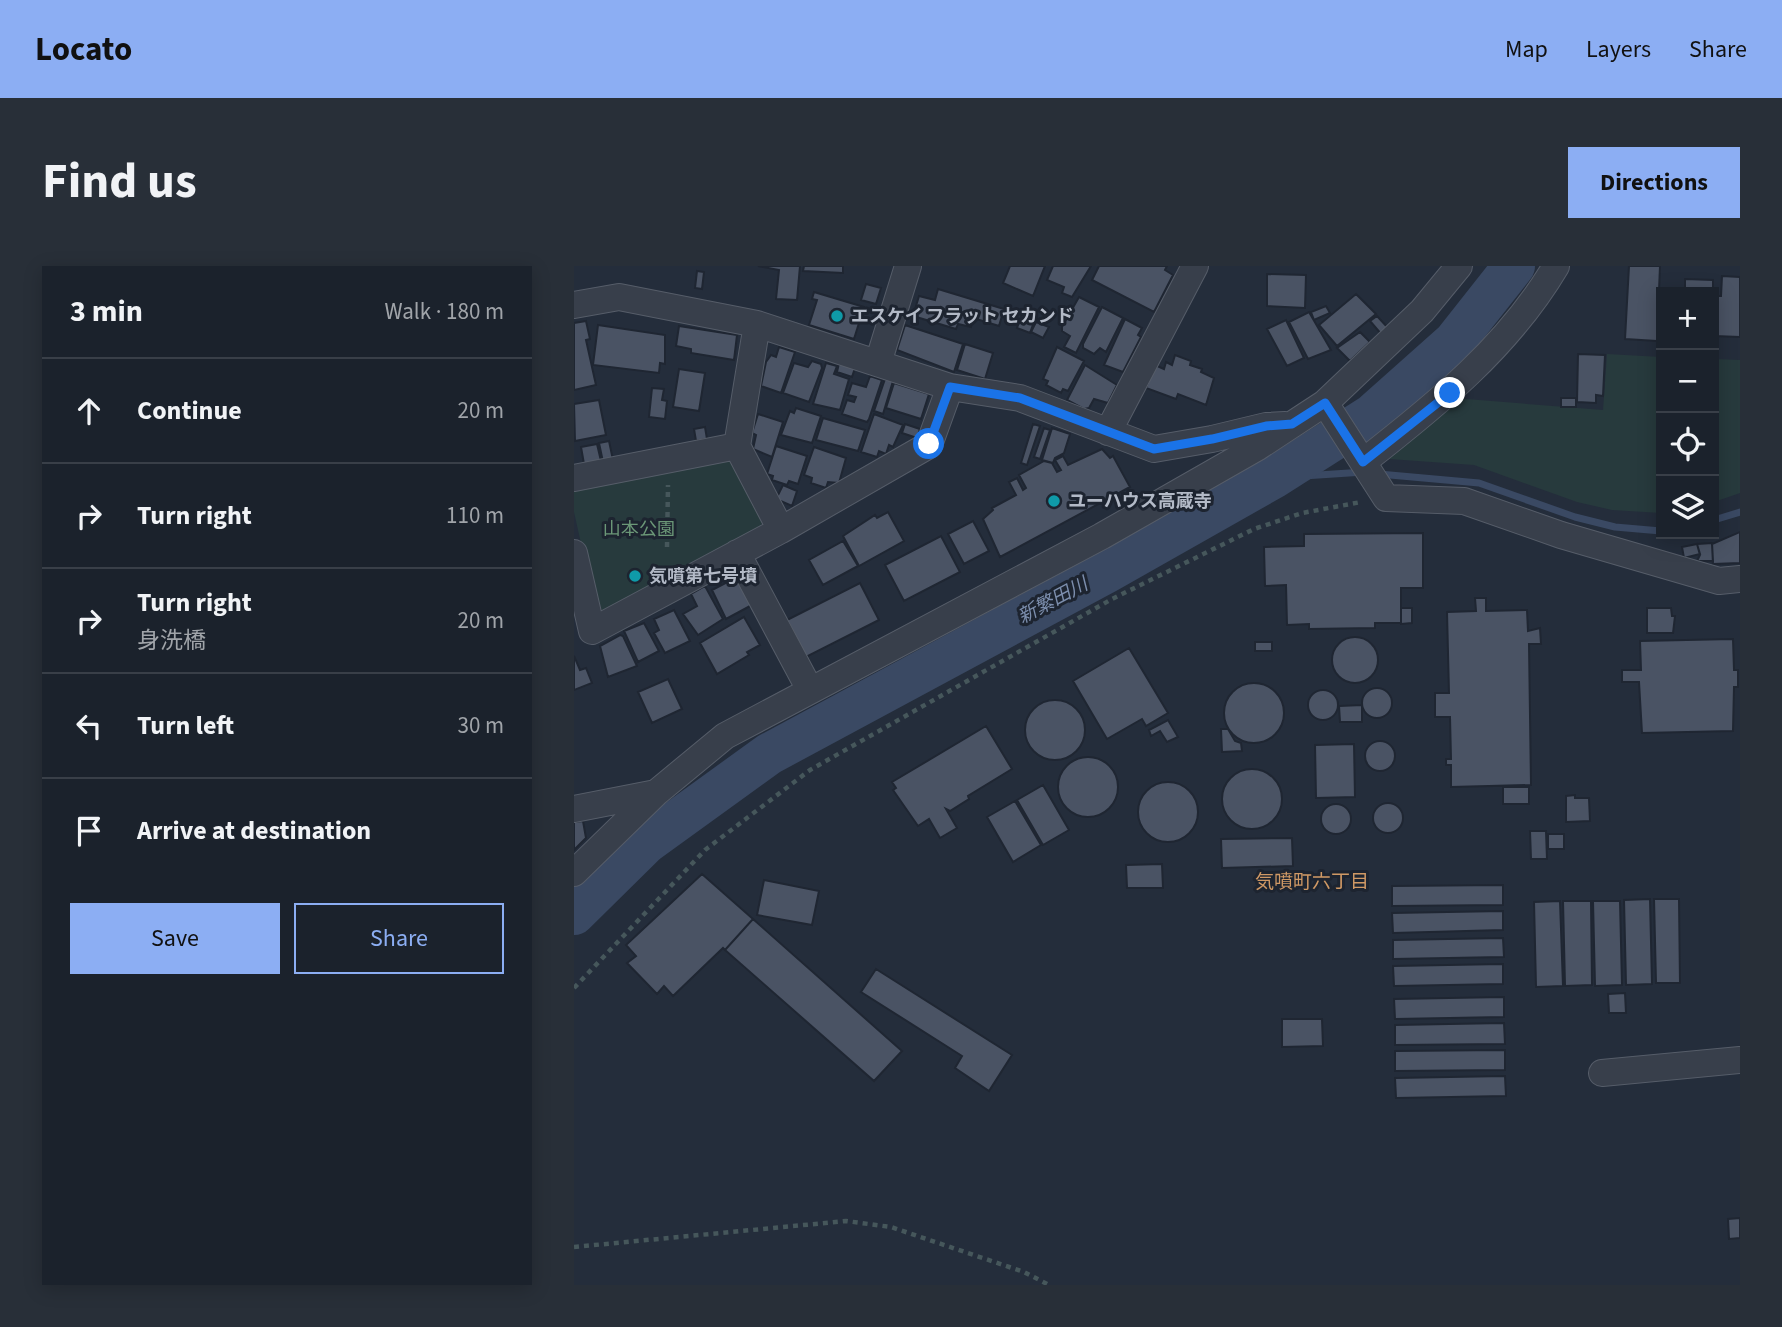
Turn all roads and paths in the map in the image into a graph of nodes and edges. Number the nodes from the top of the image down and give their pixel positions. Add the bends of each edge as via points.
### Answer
1 (908, 266) edge
2 (1195, 266) edge
3 (1460, 266) edge
4 (1556, 266) edge
5 (574, 305) edge
6 (757, 324) junction
7 (878, 363) junction
8 (950, 387) junction
9 (1325, 403) junction
10 (1292, 424) junction
11 (1108, 432) junction
12 (737, 446) junction
13 (1363, 462) junction
14 (670, 477) dead end
15 (574, 478) edge
16 (1386, 498) junction
17 (781, 530) junction
18 (667, 547) dead end
19 (574, 552) edge
20 (737, 553) junction
21 (1740, 579) edge
22 (578, 592) edge
23 (810, 691) junction
24 (656, 793) junction
25 (574, 809) edge
26 (574, 873) edge
27 (574, 988) edge
28 (1740, 1060) edge
29 (1602, 1073) dead end
30 (574, 1247) edge
31 (1049, 1285) edge

1 - 7 street
2 - 11 street
3 - 9 street via 1422,311
4 - 13 street via 1532,306 1450,393
5 - 6 street via 619,297
6 - 7 street
6 - 12 street
7 - 8 street
8 - 11 street via 1020,398
8 - 17 street via 929,444
9 - 10 street
9 - 13 street
10 - 11 street via 1154,449
10 - 23 street via 1102,536
12 - 15 street
12 - 17 street
13 - 16 street
14 - 18 path
16 - 21 street via 1464,501 1561,535 1719,580
16 - 27 path via 1302,513 1254,529 1112,599 810,770 705,850
17 - 20 street
19 - 22 street
20 - 22 street via 592,631
20 - 23 street
23 - 24 street via 725,736
24 - 25 street
24 - 26 street
28 - 29 street
30 - 31 path via 846,1221 891,1227 1024,1272

